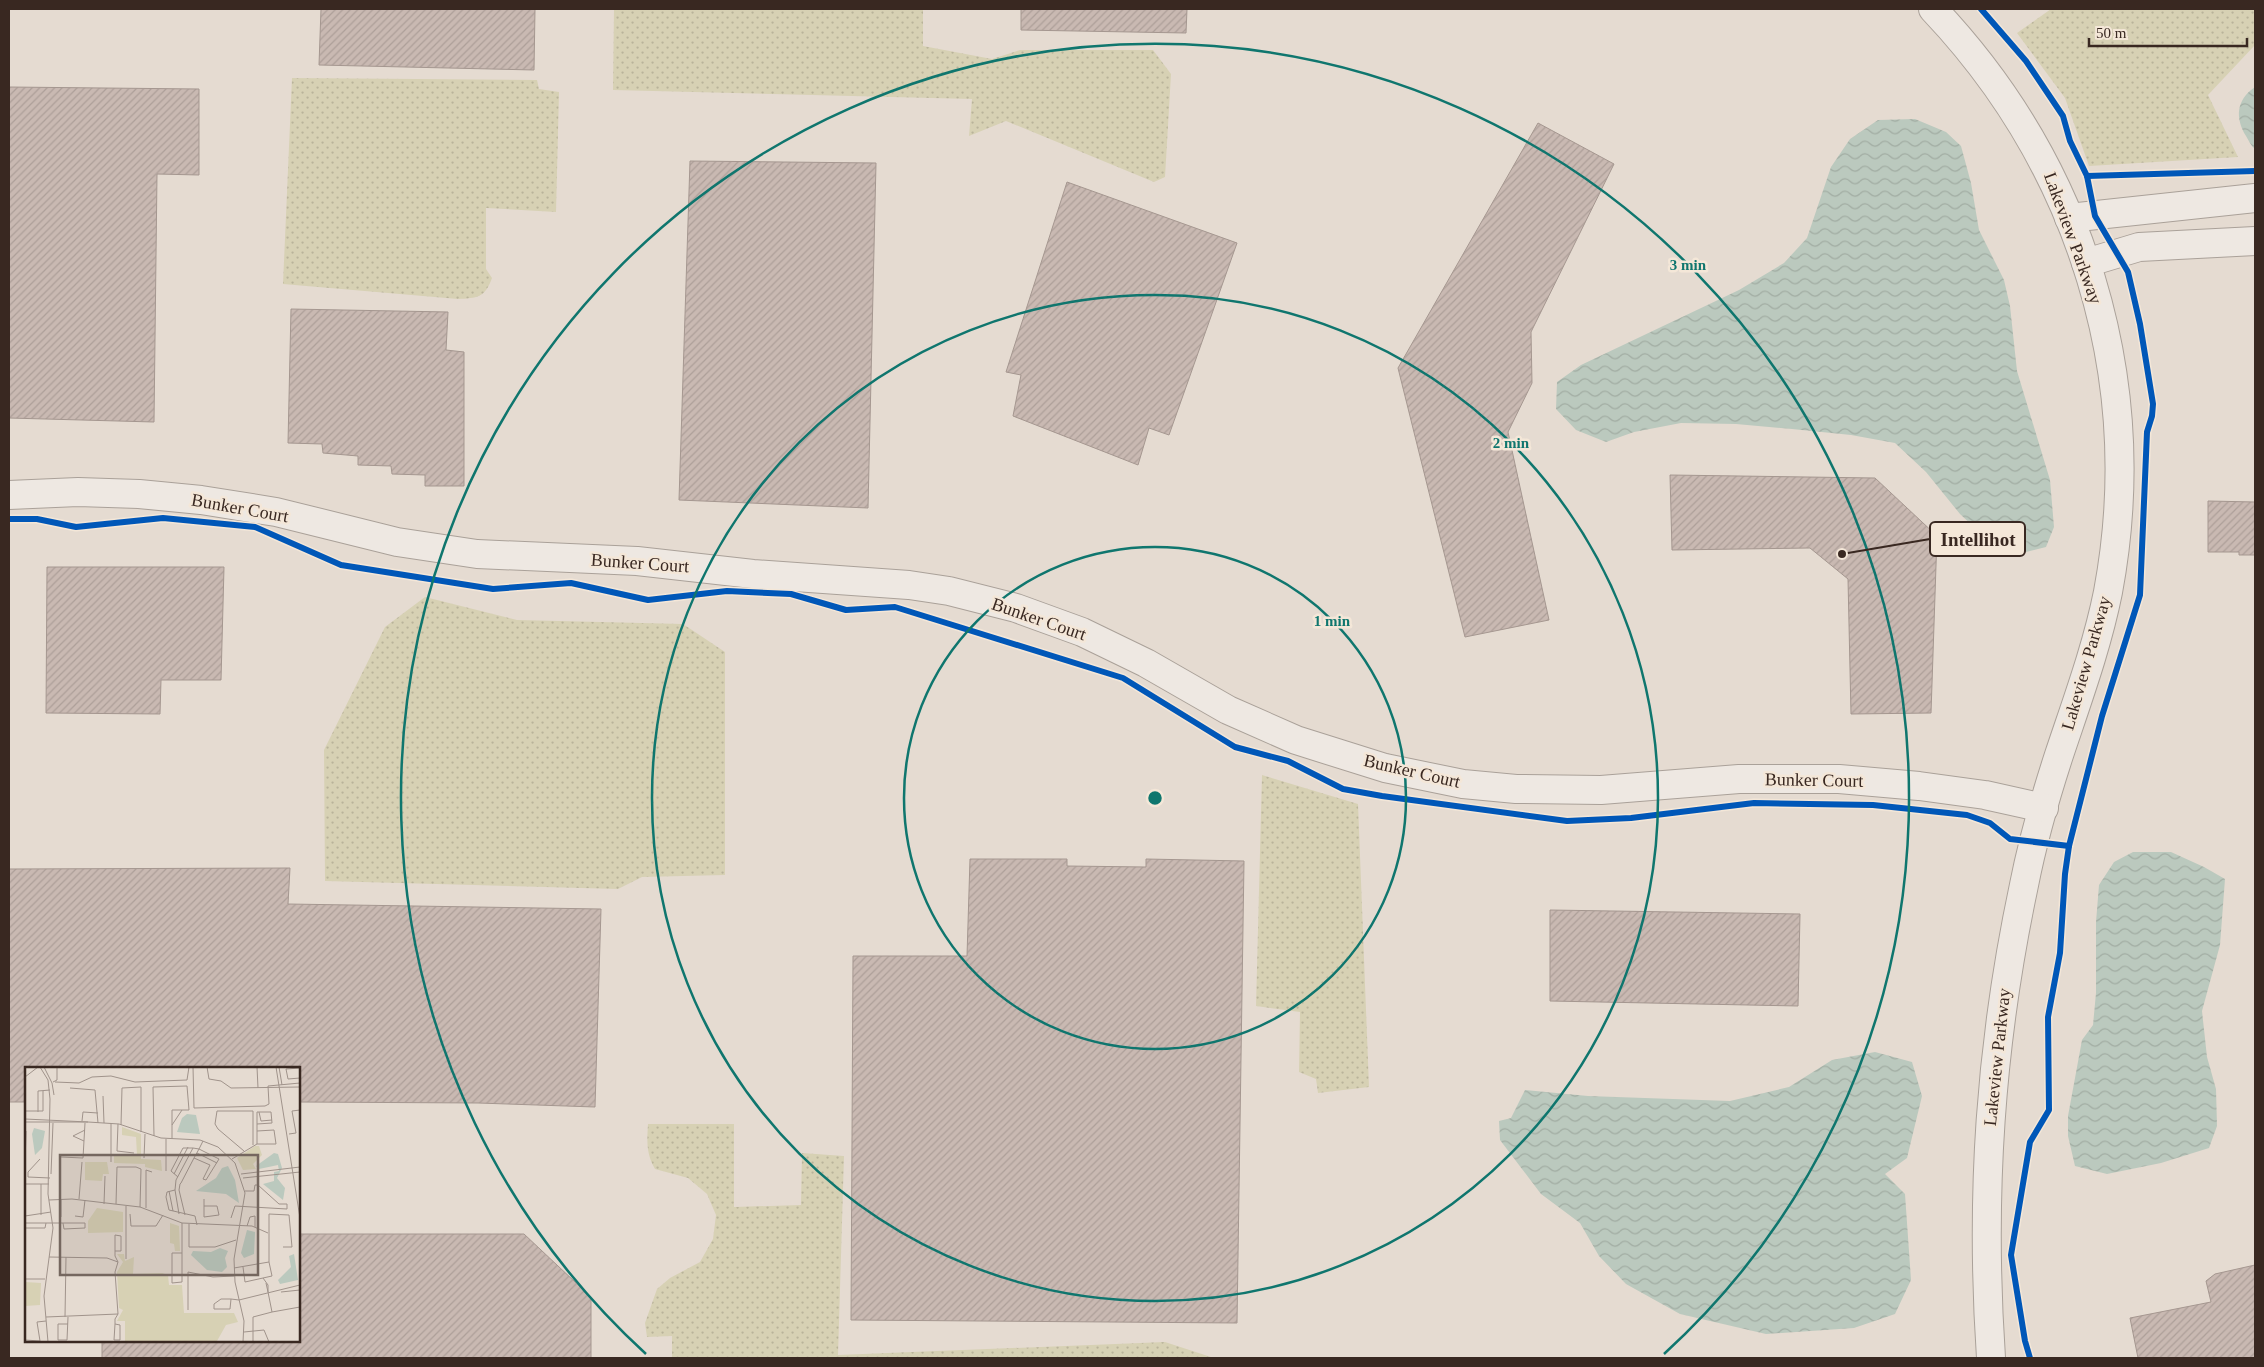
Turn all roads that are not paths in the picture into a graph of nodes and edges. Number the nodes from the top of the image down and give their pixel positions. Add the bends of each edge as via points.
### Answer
1 (1933, 9) edge
2 (2255, 198) edge
3 (2069, 218) junction
4 (2255, 241) edge
5 (2086, 263) junction
6 (9, 495) edge
7 (2044, 808) junction
8 (1991, 1358) edge

1 - 3 street, Lakeview Parkway via 1972,53 2024,126 2052,176
2 - 3 street
3 - 5 street, Lakeview Parkway
4 - 5 street via 2139,247
5 - 7 street, Lakeview Parkway via 2112,368 2118,429 2118,517 2108,593 2081,693
6 - 7 street, Bunker Court via 78,492 201,500 276,512 397,542 477,554 637,561 948,591 1016,608 1082,632 1146,663 1228,710 1296,740 1385,768 1463,784 1516,789 1601,790 1739,779 1840,779 1918,786
7 - 8 street, Lakeview Parkway via 2010,954 1990,1106 1986,1252

